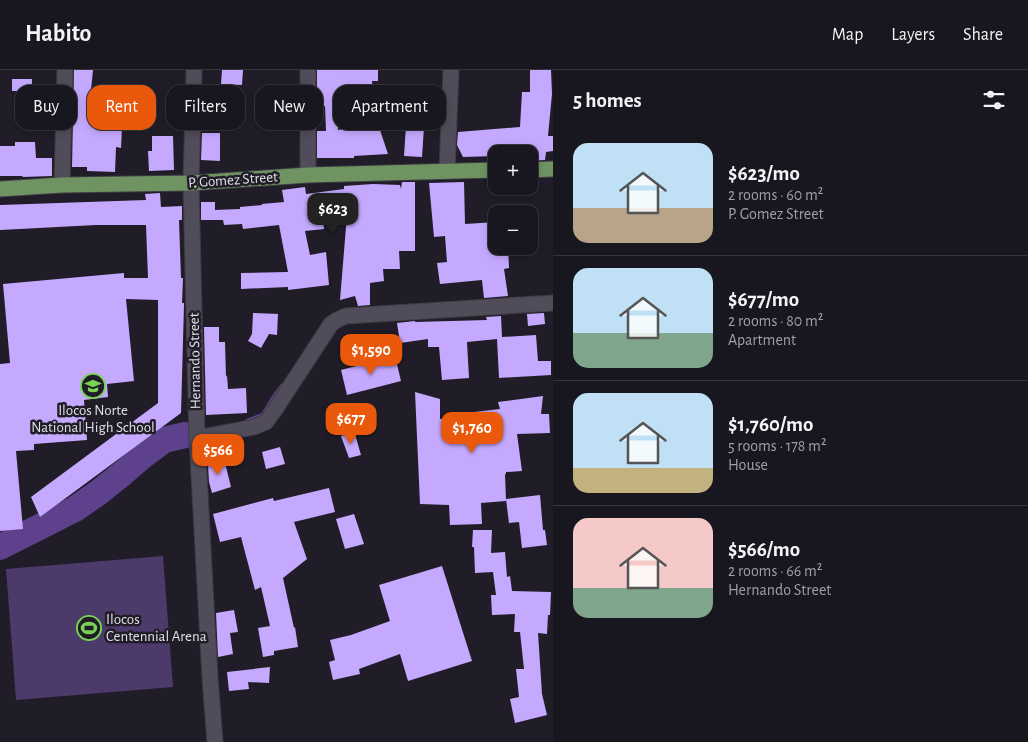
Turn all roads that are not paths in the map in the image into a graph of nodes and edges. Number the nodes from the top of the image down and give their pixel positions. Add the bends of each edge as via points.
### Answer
1 (65, 70) edge
2 (194, 70) edge
3 (308, 70) edge
4 (451, 70) edge
5 (553, 169) edge
6 (488, 170) edge
7 (538, 170) edge
8 (447, 171) junction
9 (308, 175) junction
10 (191, 183) junction
11 (62, 185) junction
12 (0, 189) edge
13 (553, 303) edge
14 (197, 438) junction
15 (215, 742) edge

1 - 11 street
2 - 10 street, Hernando Street
3 - 9 street
4 - 8 street
5 - 7 main road
6 - 8 main road, P. Gomez Street
8 - 9 main road, P. Gomez Street
9 - 10 main road, P. Gomez Street
10 - 11 main road, P. Gomez Street
10 - 14 street, Hernando Street
11 - 12 main road, P. Gomez Street
13 - 14 street via 346,316 331,324 266,422
14 - 15 street, Hernando Street

